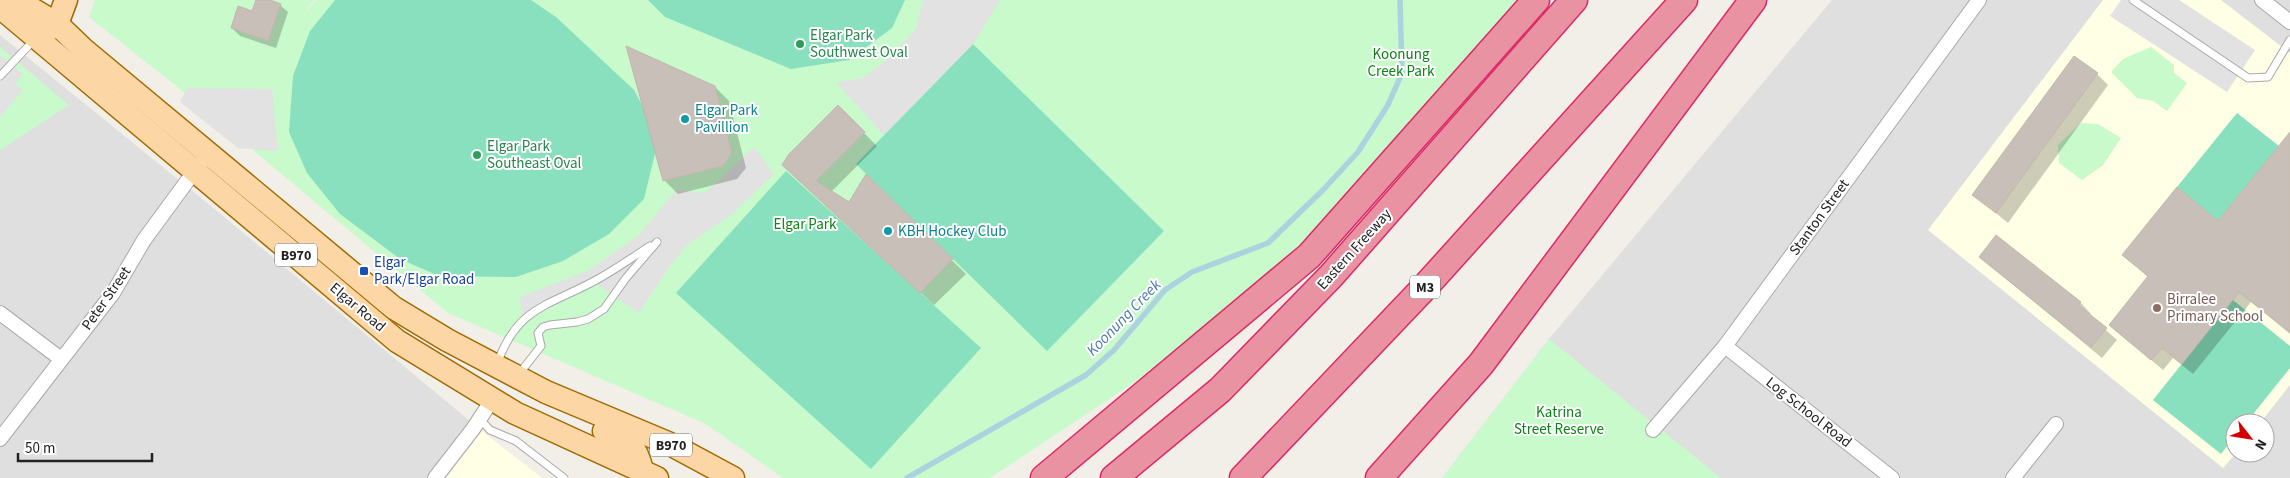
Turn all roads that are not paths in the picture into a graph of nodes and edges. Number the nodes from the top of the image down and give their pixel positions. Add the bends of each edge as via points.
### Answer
1 (66, 0) edge
2 (1536, 0) edge
3 (1574, 0) edge
4 (1684, 0) edge
5 (1753, 0) edge
6 (1979, 0) edge
7 (2133, 0) edge
8 (2262, 0) edge
9 (22, 1) edge
10 (0, 7) edge
11 (2290, 22) edge
12 (57, 24) junction
13 (37, 37) junction
14 (2290, 40) edge
15 (0, 76) edge
16 (202, 162) junction
17 (0, 313) edge
18 (1725, 346) junction
19 (62, 359) junction
20 (497, 365) junction
21 (518, 376) junction
22 (492, 400) junction
23 (566, 400) junction
24 (480, 419) junction
25 (2056, 424) dead end
26 (1653, 430) dead end
27 (0, 440) edge
28 (1071, 454) junction
29 (646, 475) edge
30 (434, 478) edge
31 (564, 478) edge
32 (733, 478) edge
33 (1029, 478) edge
34 (1044, 478) edge
35 (1114, 478) edge
36 (1243, 478) edge
37 (1379, 478) edge
38 (1892, 478) edge
39 (2013, 478) edge

1 - 12 main road
2 - 28 highway via 1309,256
3 - 35 highway, Eastern Freeway via 1331,276 1220,390
4 - 36 highway, M3 via 1423,289
5 - 37 highway via 1481,364
6 - 18 street, Stanton Street
7 - 14 lane via 2248,78 2268,77
8 - 11 street
9 - 12 main road, Elgar Road / B970
9 - 13 main road, Elgar Road
10 - 13 main road, Elgar Road / B970
12 - 13 main road
12 - 16 main road, Elgar Road / B970
13 - 15 lane
13 - 16 main road, Elgar Road / B970
16 - 19 street, Peter Street via 144,240 113,293
16 - 20 main road, Elgar Road / B970 via 394,308
16 - 22 main road, Elgar Road / B970 via 397,341
17 - 19 street
18 - 26 street, Stanton Street
18 - 38 street, Log School Road
19 - 27 street, Peter Street
20 - 21 main road, Elgar Road / B970
20 - 21 lane via 506,343 529,314 553,299 598,279 657,242 604,309 588,319 543,327 538,333 541,346
20 - 22 main road
21 - 22 main road
21 - 23 main road, Elgar Road / B970
22 - 24 street
22 - 29 main road, Elgar Road / B970
23 - 29 main road, Elgar Road via 591,424 637,450
23 - 32 main road, Elgar Road / B970 via 670,444
24 - 30 street
24 - 31 lane via 490,430 516,441
25 - 39 street
28 - 33 highway
28 - 34 highway

